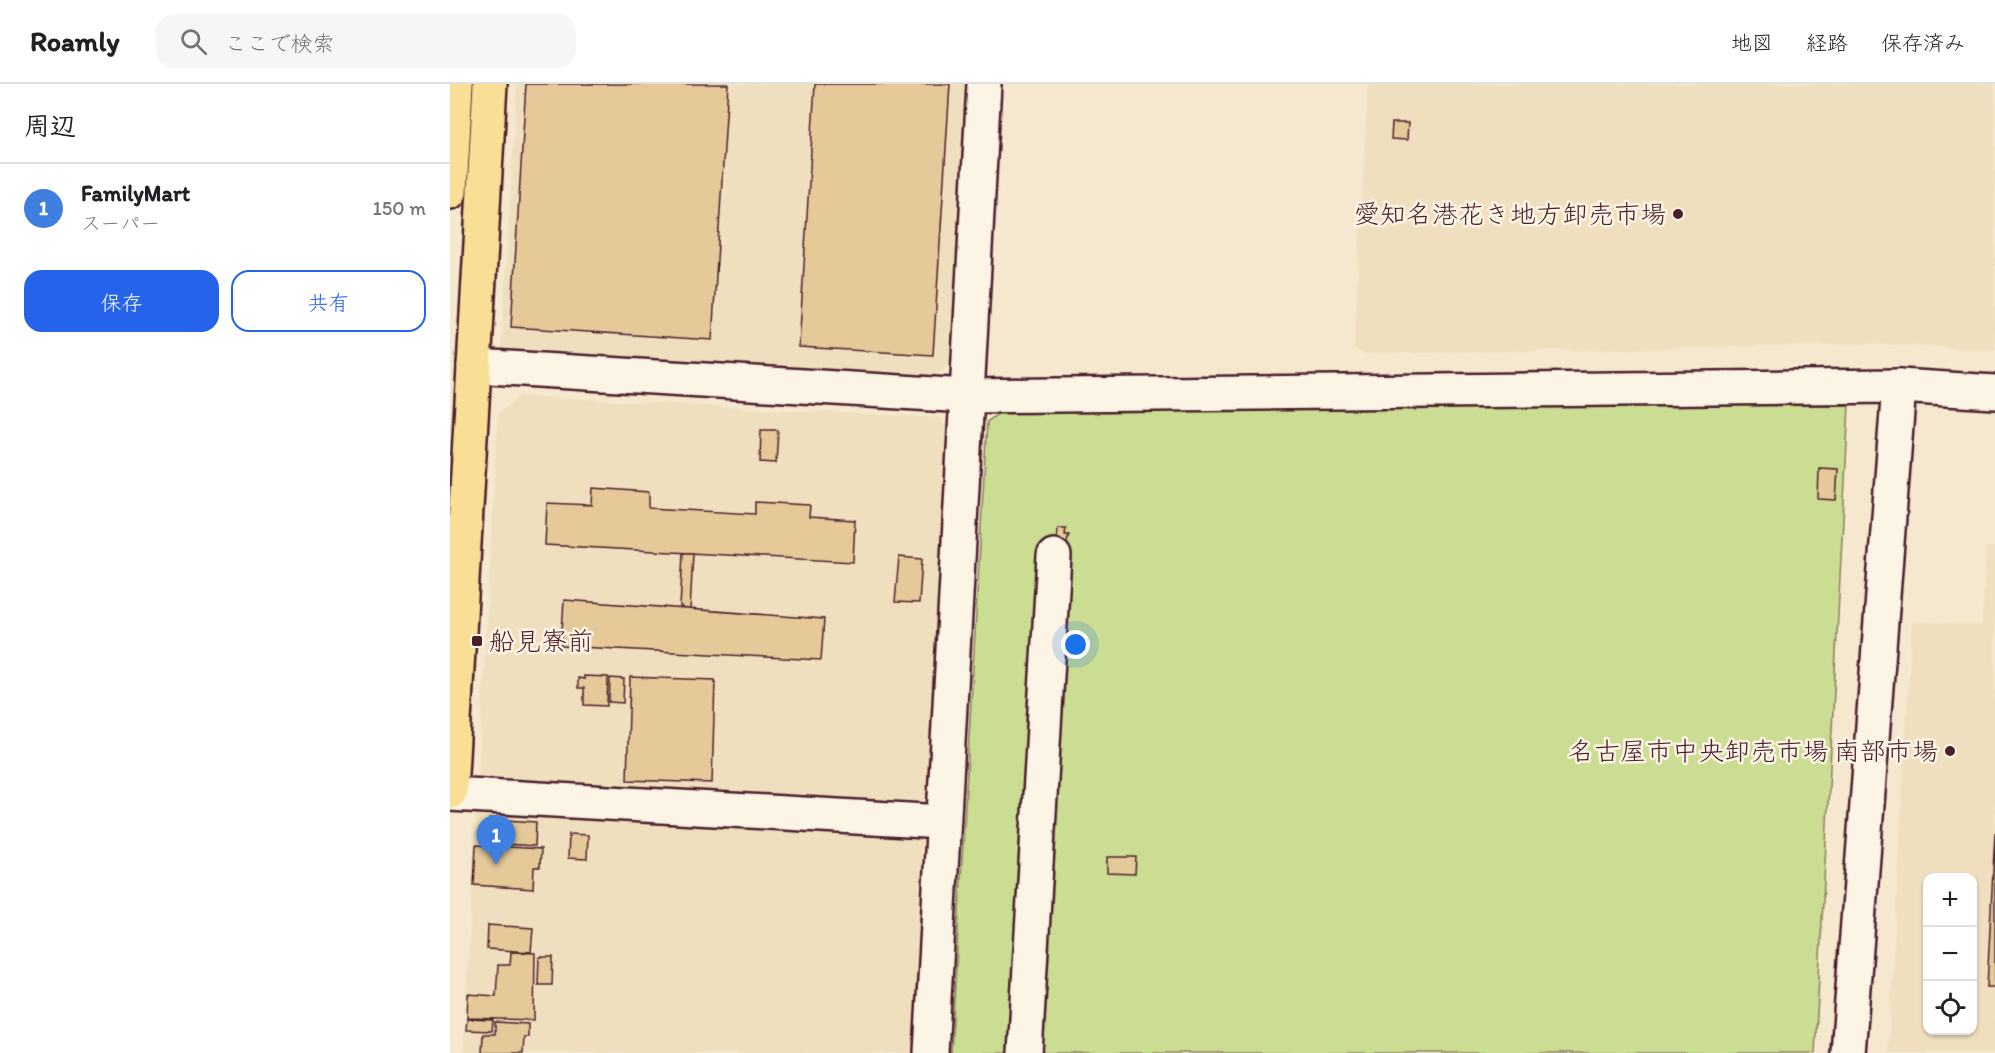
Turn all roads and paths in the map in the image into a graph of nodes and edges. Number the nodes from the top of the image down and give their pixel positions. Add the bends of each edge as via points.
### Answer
1 (456, 84) edge
2 (490, 84) edge
3 (984, 84) edge
4 (450, 192) edge
5 (474, 366) junction
6 (1899, 386) junction
7 (1995, 392) edge
8 (966, 396) junction
9 (1054, 556) dead end
10 (450, 793) edge
11 (943, 822) junction
12 (931, 1053) edge
13 (1025, 1053) edge
14 (1848, 1053) edge

1 - 4 main road
2 - 5 main road
3 - 8 street
5 - 8 street
5 - 10 main road
6 - 7 street
6 - 8 street
6 - 14 street
8 - 11 street
9 - 13 street
10 - 11 street
11 - 12 street

